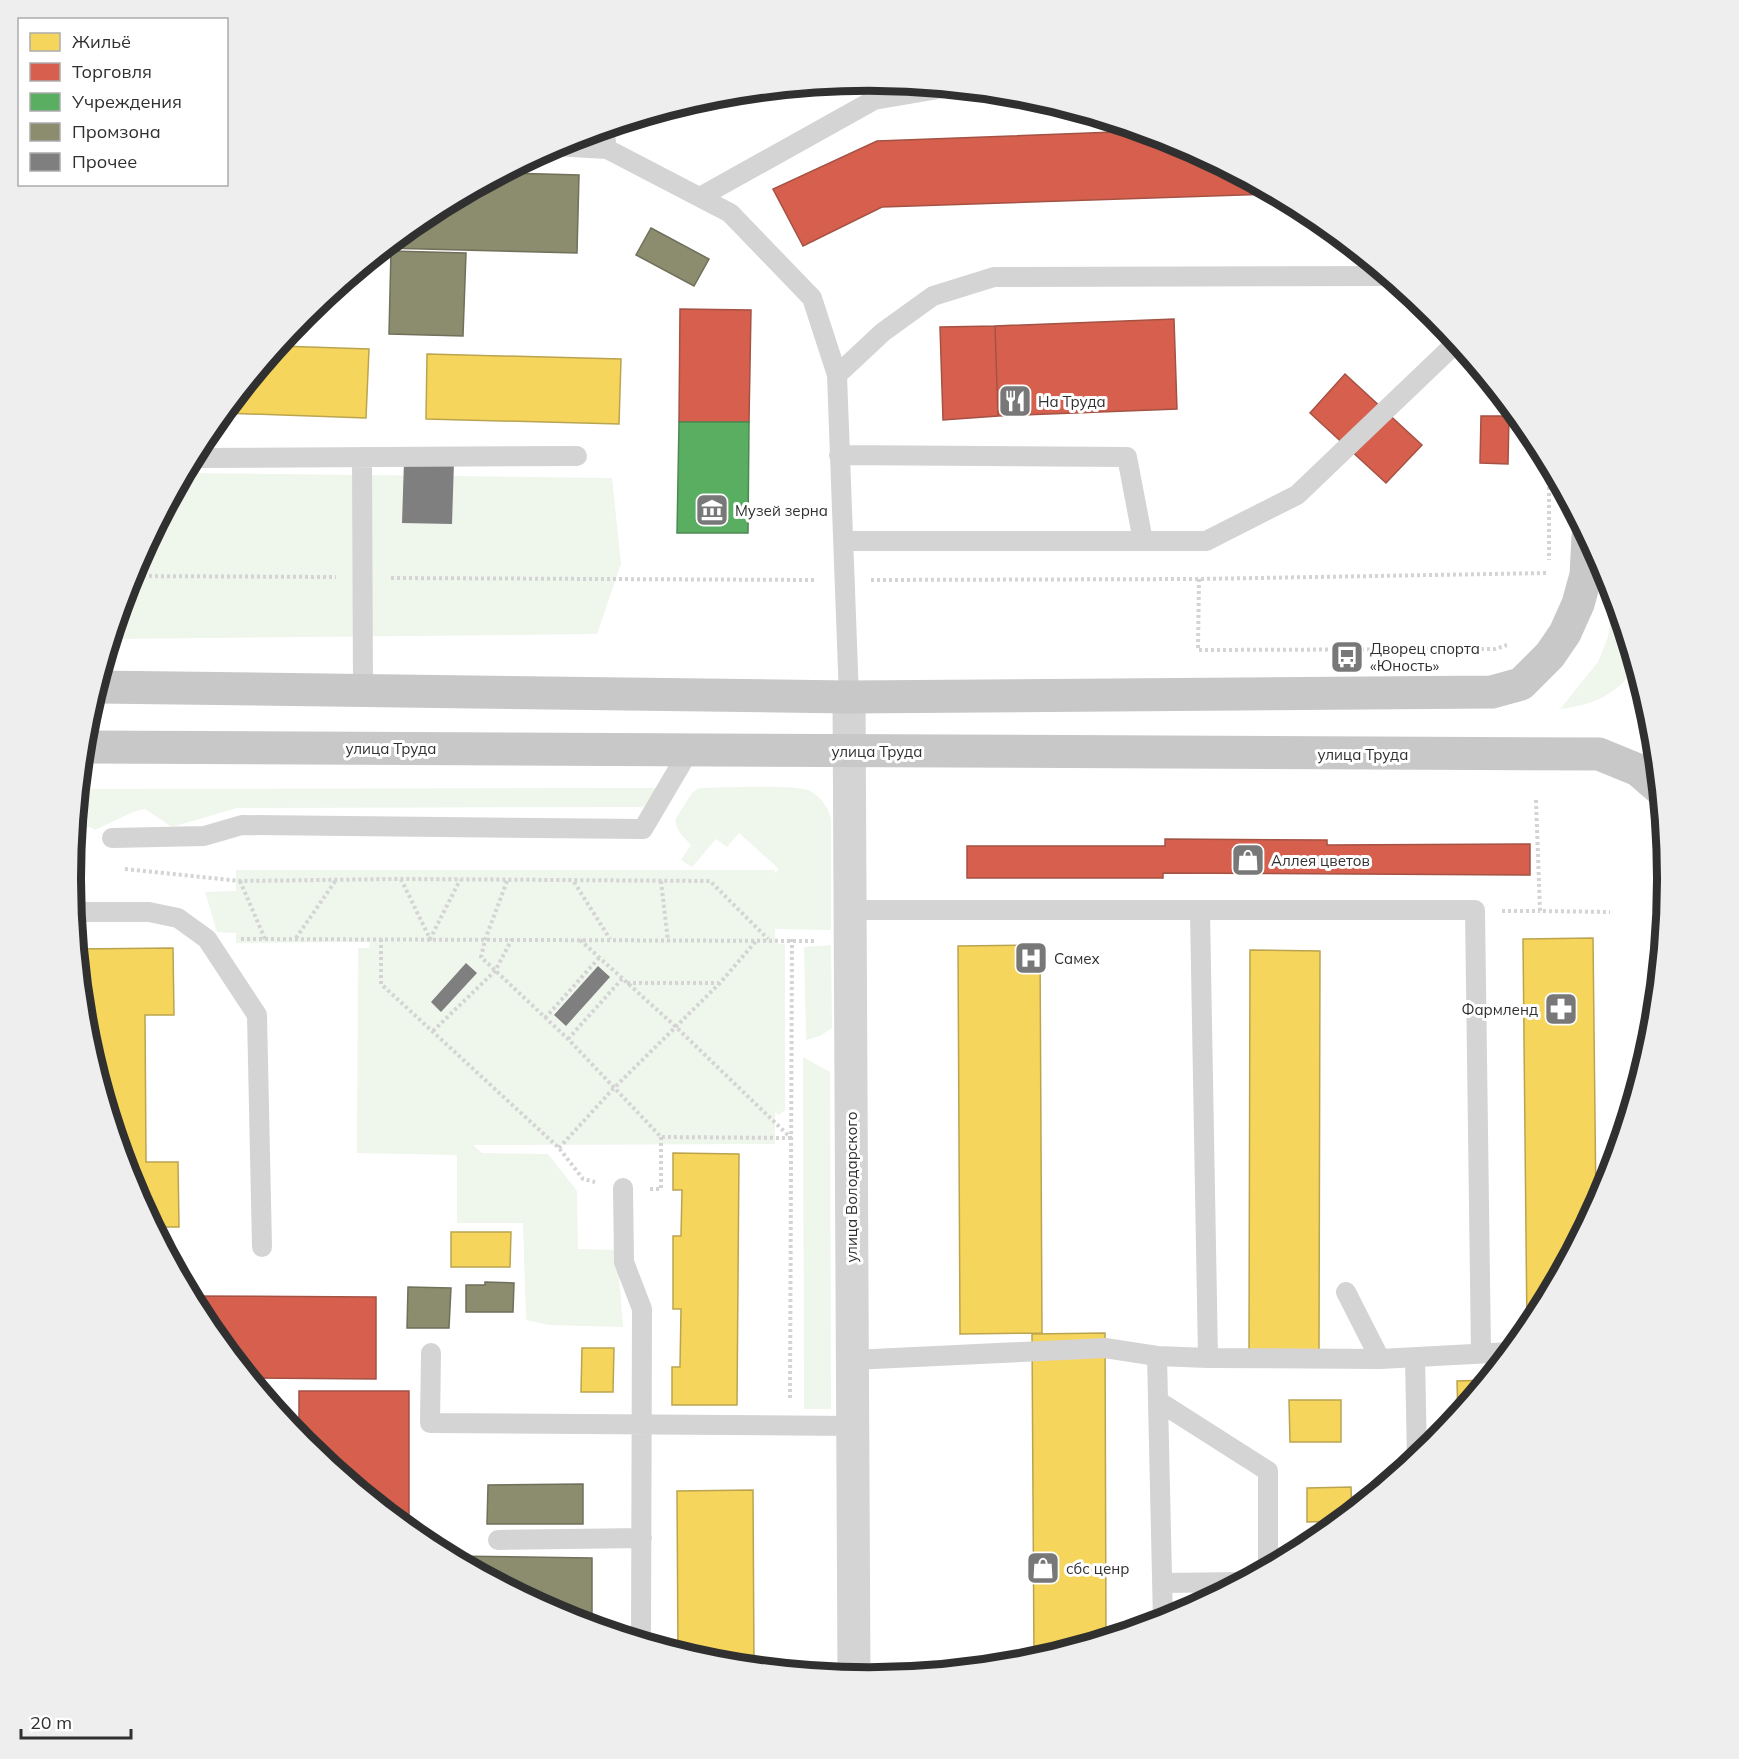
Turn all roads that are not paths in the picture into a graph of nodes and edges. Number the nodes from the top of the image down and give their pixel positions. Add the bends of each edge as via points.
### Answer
1 (916, 93) edge
2 (606, 137) edge
3 (578, 147) edge
4 (608, 149) junction
5 (700, 197) junction
6 (1376, 276) edge
7 (1451, 348) edge
8 (837, 375) junction
9 (839, 454) junction
10 (577, 456) dead end
11 (362, 457) junction
12 (204, 458) edge
13 (844, 541) junction
14 (1143, 541) junction
15 (1587, 554) edge
16 (105, 687) edge
17 (363, 691) junction
18 (849, 697) junction
19 (93, 747) edge
20 (690, 749) junction
21 (849, 751) junction
22 (1651, 782) edge
23 (102, 838) road end
24 (1200, 911) junction
25 (82, 912) edge
26 (850, 924) junction
27 (623, 1188) dead end
28 (262, 1247) dead end
29 (1346, 1292) dead end
30 (1500, 1352) edge
31 (431, 1353) dead end
32 (1481, 1353) junction
33 (1157, 1356) junction
34 (1415, 1357) junction
35 (1208, 1358) junction
36 (1380, 1359) junction
37 (852, 1360) junction
38 (1158, 1401) junction
39 (643, 1425) junction
40 (852, 1426) junction
41 (1417, 1446) edge
42 (642, 1538) junction
43 (498, 1540) dead end
44 (1268, 1560) edge
45 (1227, 1582) edge
46 (1162, 1583) junction
47 (1163, 1611) edge
48 (641, 1634) edge
49 (854, 1667) edge

1 - 5 lane via 874,100
2 - 4 lane
3 - 4 lane
4 - 5 lane
5 - 8 lane via 730,213 812,298
6 - 8 lane via 994,277 933,296 883,332
7 - 14 lane via 1297,495 1206,541
8 - 9 lane
9 - 13 lane
9 - 14 lane via 1127,457
10 - 11 lane
11 - 12 lane
11 - 17 lane
13 - 14 lane
13 - 18 lane
15 - 18 main road via 1578,604 1550,655 1521,684 1492,692
16 - 17 main road
17 - 18 main road
18 - 21 street, улица Володарского
19 - 20 main road, улица Труда
20 - 21 main road, улица Труда
20 - 23 lane via 643,829 242,825 204,836
21 - 22 main road, улица Труда via 1599,754 1638,770
21 - 26 street, улица Володарского
24 - 26 lane
24 - 32 lane via 1475,910
24 - 35 lane
25 - 28 lane via 149,912 178,918 207,939 257,1015
26 - 37 street, улица Володарского
27 - 39 lane via 624,1262 642,1309
29 - 36 lane
30 - 32 lane
31 - 39 lane via 430,1423
32 - 34 lane
33 - 35 lane
33 - 37 lane via 1105,1348
33 - 38 lane
34 - 36 lane
34 - 41 lane
35 - 36 lane
37 - 40 street, улица Володарского
38 - 44 lane via 1268,1471
38 - 46 lane
39 - 40 lane
39 - 42 lane
40 - 49 street, улица Володарского
42 - 43 lane
42 - 48 lane
45 - 46 lane
46 - 47 lane

